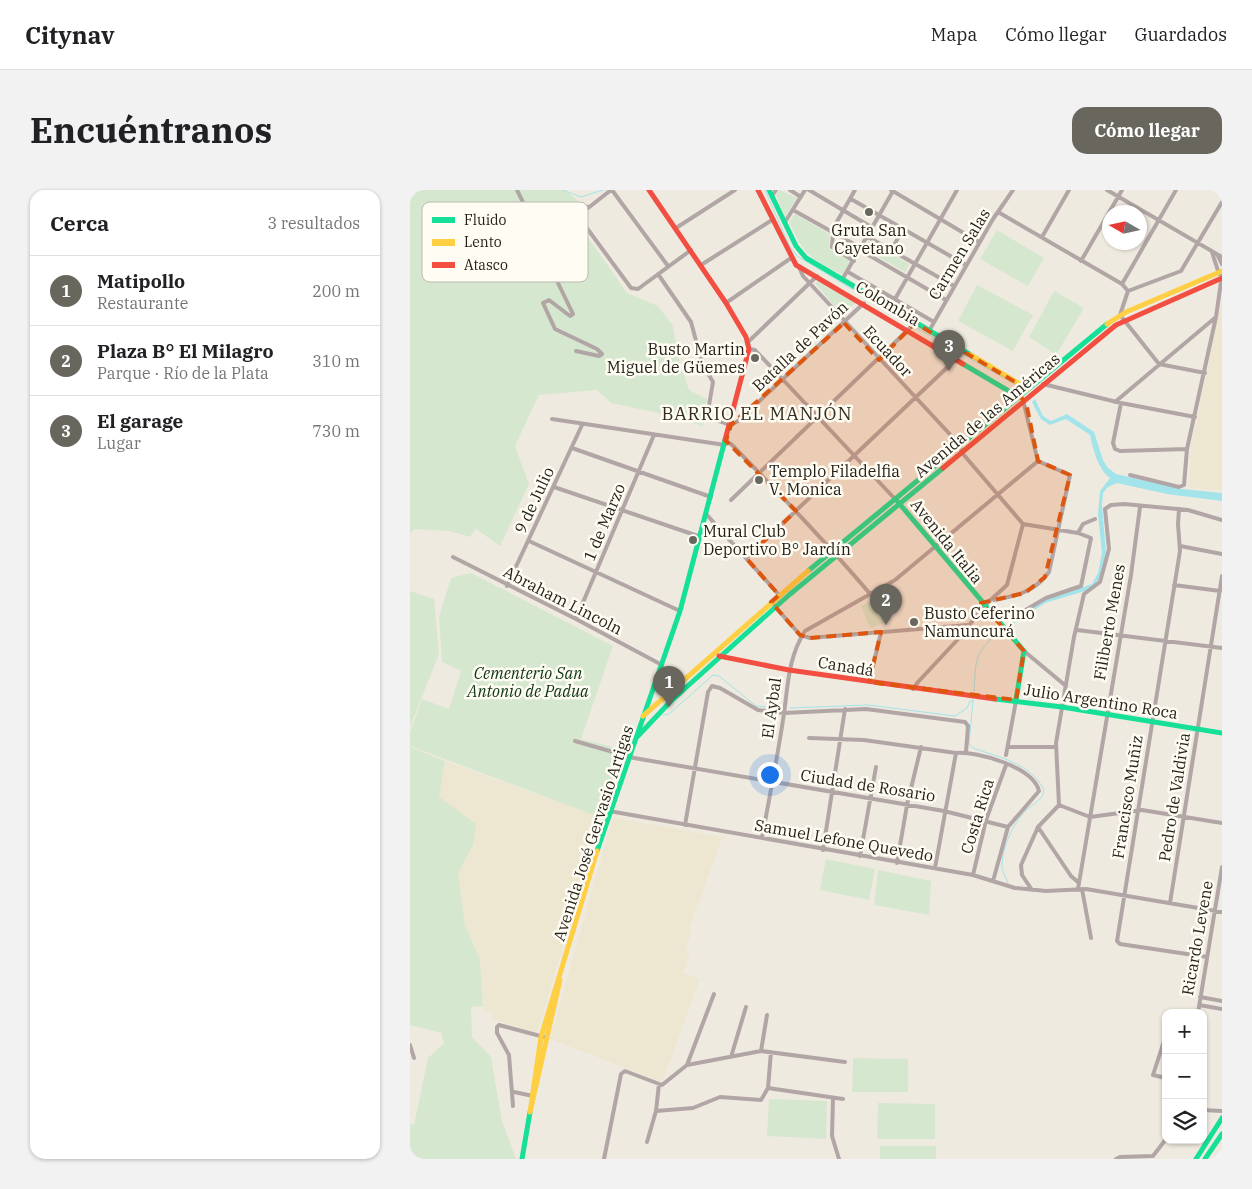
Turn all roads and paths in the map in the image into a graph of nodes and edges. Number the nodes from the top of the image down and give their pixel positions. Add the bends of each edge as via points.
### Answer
1 (516, 190) edge
2 (612, 190) edge
3 (735, 190) edge
4 (758, 190) edge
5 (776, 190) edge
6 (790, 190) edge
7 (805, 190) edge
8 (809, 190) edge
9 (855, 190) edge
10 (903, 190) edge
11 (957, 190) edge
12 (1013, 190) edge
13 (1069, 190) edge
14 (1106, 190) edge
15 (1122, 190) edge
16 (1176, 190) edge
17 (652, 191) edge
18 (892, 191) edge
19 (815, 192) edge
20 (771, 193) edge
21 (900, 195) junction
22 (801, 197) junction
23 (1118, 197) junction
24 (851, 198) junction
25 (522, 202) edge
26 (1222, 202) edge
27 (589, 207) edge
28 (793, 210) junction
29 (843, 210) junction
30 (998, 212) junction
31 (879, 216) junction
32 (940, 219) junction
33 (772, 220) junction
34 (1158, 220) junction
35 (784, 222) junction
36 (676, 228) junction
37 (873, 228) junction
38 (588, 229) edge
39 (903, 229) junction
40 (832, 232) junction
41 (868, 236) junction
42 (1042, 238) junction
43 (926, 242) junction
44 (979, 242) junction
45 (1198, 243) junction
46 (860, 249) junction
47 (892, 249) junction
48 (691, 250) junction
49 (1212, 252) junction
50 (1220, 256) edge
51 (792, 258) junction
52 (854, 261) junction
53 (1081, 261) junction
54 (915, 263) junction
55 (701, 264) junction
56 (1222, 264) edge
57 (966, 265) junction
58 (668, 266) junction
59 (799, 266) junction
60 (848, 272) junction
61 (658, 274) junction
62 (1221, 275) edge
63 (818, 276) junction
64 (907, 277) junction
65 (842, 280) junction
66 (559, 282) edge
67 (809, 284) junction
68 (1122, 284) junction
69 (954, 286) junction
70 (1128, 291) junction
71 (895, 299) junction
72 (946, 300) junction
73 (726, 303) junction
74 (864, 303) junction
75 (1120, 315) junction
76 (1216, 317) junction
77 (1124, 321) junction
78 (844, 322) junction
79 (934, 322) junction
80 (915, 323) junction
81 (910, 330) junction
82 (929, 331) junction
83 (748, 342) junction
84 (750, 349) junction
85 (962, 350) junction
86 (576, 351) dead end
87 (956, 358) junction
88 (879, 360) junction
89 (1159, 364) junction
90 (1205, 373) junction
91 (784, 379) junction
92 (1043, 384) junction
93 (1027, 389) junction
94 (1033, 392) junction
95 (1019, 396) junction
96 (915, 398) junction
97 (1023, 400) junction
98 (1115, 402) junction
99 (1121, 403) junction
100 (820, 417) junction
101 (1195, 417) junction
102 (552, 419) dead end
103 (582, 424) junction
104 (730, 424) junction
105 (654, 435) junction
106 (726, 443) junction
107 (572, 448) junction
108 (961, 449) junction
109 (1187, 450) junction
110 (855, 454) junction
111 (1038, 461) junction
112 (639, 471) junction
113 (760, 473) junction
114 (1130, 476) dead end
115 (554, 487) junction
116 (998, 495) junction
117 (711, 497) junction
118 (895, 499) junction
119 (731, 500) dead end
120 (900, 504) junction
121 (1140, 507) junction
122 (1180, 509) junction
123 (622, 511) junction
124 (796, 511) junction
125 (707, 515) junction
126 (1095, 519) dead end
127 (1222, 520) edge
128 (1023, 524) junction
129 (1059, 530) junction
130 (1078, 533) junction
131 (701, 537) junction
132 (529, 541) junction
133 (1180, 546) junction
134 (936, 547) junction
135 (832, 550) junction
136 (1222, 554) edge
137 (837, 555) junction
138 (453, 557) dead end
139 (746, 558) junction
140 (596, 573) junction
141 (1222, 576) edge
142 (1174, 584) junction
143 (507, 586) junction
144 (1220, 591) junction
145 (779, 595) junction
146 (871, 596) junction
147 (992, 600) junction
148 (773, 604) junction
149 (984, 606) junction
150 (680, 611) junction
151 (576, 618) junction
152 (1012, 618) dead end
153 (968, 625) junction
154 (1077, 630) junction
155 (881, 632) junction
156 (1120, 635) junction
157 (802, 636) junction
158 (1165, 641) junction
159 (1211, 647) junction
160 (1222, 648) edge
161 (1024, 651) junction
162 (718, 654) junction
163 (662, 665) junction
164 (789, 670) junction
165 (869, 682) junction
166 (1066, 686) junction
167 (914, 689) junction
168 (976, 696) joint
169 (1016, 700) junction
170 (1062, 706) junction
171 (845, 709) junction
172 (784, 713) junction
173 (1107, 715) junction
174 (643, 717) junction
175 (1152, 722) junction
176 (1198, 729) junction
177 (1222, 733) edge
178 (809, 738) dead end
179 (840, 740) junction
180 (575, 741) dead end
181 (633, 743) junction
182 (1056, 746) junction
183 (1008, 747) junction
184 (921, 748) junction
185 (966, 752) junction
186 (956, 753) junction
187 (1006, 755) dead end
188 (628, 756) junction
189 (1006, 764) junction
190 (876, 767) dead end
191 (695, 768) junction
192 (772, 782) junction
193 (832, 792) junction
194 (870, 798) junction
195 (907, 804) junction
196 (1059, 805) junction
197 (944, 810) junction
198 (1138, 810) junction
199 (609, 811) junction
200 (1090, 817) junction
201 (1183, 817) junction
202 (986, 820) junction
203 (1222, 823) edge
204 (685, 825) junction
205 (1008, 827) junction
206 (1038, 827) junction
207 (762, 838) junction
208 (823, 850) junction
209 (860, 856) junction
210 (897, 862) junction
211 (1222, 867) edge
212 (935, 868) junction
213 (973, 875) junction
214 (993, 881) junction
215 (1079, 883) junction
216 (1080, 889) junction
217 (1032, 890) junction
218 (1124, 896) junction
219 (1170, 903) junction
220 (1215, 911) junction
221 (1222, 912) edge
222 (1091, 938) dead end
223 (1207, 957) junction
224 (714, 994) dead end
225 (1200, 997) junction
226 (1222, 1000) edge
227 (1199, 1005) junction
228 (746, 1007) dead end
229 (1198, 1009) edge
230 (1222, 1009) edge
231 (767, 1016) dead end
232 (544, 1037) junction
233 (410, 1045) edge
234 (1162, 1047) edge
235 (761, 1051) junction
236 (771, 1052) junction
237 (731, 1057) junction
238 (414, 1058) dead end
239 (845, 1062) dead end
240 (687, 1066) junction
241 (1162, 1077) edge
242 (659, 1084) junction
243 (768, 1088) junction
244 (514, 1092) junction
245 (533, 1096) junction
246 (833, 1098) junction
247 (843, 1099) dead end
248 (513, 1106) dead end
249 (1207, 1110) edge
250 (656, 1111) junction
251 (1222, 1111) edge
252 (1222, 1118) edge
253 (1222, 1134) edge
254 (647, 1142) dead end
255 (1162, 1144) edge
256 (522, 1159) edge
257 (604, 1159) edge
258 (839, 1159) edge
259 (1116, 1159) edge
260 (1196, 1159) edge
261 (1205, 1159) edge

1 - 25 street
2 - 27 street
2 - 58 street
3 - 36 street
4 - 33 main road
5 - 20 street
6 - 22 street
7 - 22 street
8 - 19 street
9 - 24 street
10 - 21 street
11 - 32 street
12 - 30 street, Carmen Salas
13 - 42 street
14 - 23 street
15 - 23 street
16 - 34 street
17 - 36 main road
18 - 21 street
18 - 31 street
19 - 29 street
20 - 35 main road
21 - 32 street
22 - 28 street
23 - 34 street
23 - 53 street
24 - 29 street
24 - 31 street
26 - 45 street
28 - 35 street
28 - 40 street
29 - 37 street
29 - 40 street
30 - 42 street
30 - 44 street, Carmen Salas
31 - 37 street
31 - 39 street
32 - 43 street
32 - 44 street
33 - 51 main road
33 - 55 street
34 - 45 street
34 - 68 street
35 - 65 main road via 800,253
36 - 48 main road
37 - 41 street
38 - 61 street via 630,286 638,289
39 - 43 street
39 - 47 street
40 - 46 street
40 - 52 street via 834,249
41 - 46 street
41 - 47 street
42 - 53 street
43 - 54 street
43 - 57 street
44 - 57 street, Carmen Salas
45 - 49 street
45 - 70 street via 1179,273
46 - 52 street
46 - 64 street
47 - 54 street
48 - 55 main road
48 - 58 street
49 - 50 street
49 - 62 street
50 - 56 street
51 - 59 main road, Colombia
51 - 73 street
52 - 60 street
53 - 68 street
54 - 64 street
54 - 69 street
55 - 73 main road
57 - 69 street, Carmen Salas
58 - 61 street
59 - 63 main road, Colombia
59 - 67 street, Ecuador
60 - 65 street
60 - 71 street
61 - 104 street via 689,317 702,363 713,382 707,417
62 - 75 main road, Avenida de las Américas
62 - 76 street
62 - 77 main road, Avenida de las Américas
63 - 67 street
63 - 74 main road, Colombia
64 - 71 street
64 - 72 street
65 - 80 main road
66 - 86 street via 573,314 570,316 546,300 543,306 553,326 602,354
67 - 78 street, Ecuador
67 - 83 street
68 - 70 street
69 - 72 street, Carmen Salas
70 - 75 street
71 - 79 street
72 - 79 street, Carmen Salas
73 - 83 main road
74 - 78 street, Batalla de Pavón
74 - 81 main road, Colombia
75 - 77 street
75 - 93 main road, Avenida de las Américas
76 - 89 street
76 - 90 street
77 - 89 street
77 - 92 main road, Avenida de las Américas
78 - 88 street, Ecuador
78 - 91 street, Batalla de Pavón
79 - 82 street, Carmen Salas
80 - 81 street
80 - 82 main road
81 - 87 main road, Colombia
81 - 88 street
82 - 85 main road
83 - 84 main road
84 - 91 street, Avenida Italia via 755,350
84 - 104 main road, Avenida José Gervasio Artigas
85 - 87 street
85 - 93 main road
87 - 95 main road, Colombia
87 - 96 street
88 - 96 street, Ecuador
88 - 100 street
89 - 90 street
89 - 98 street
90 - 101 street
91 - 100 street, Avenida Italia
91 - 104 street, Batalla de Pavón via 738,422
92 - 94 main road, Avenida de las Américas
92 - 98 street
93 - 94 main road
93 - 95 main road, Avenida de las Américas
94 - 97 main road, Avenida de las Américas
95 - 97 main road, Colombia
95 - 108 main road, Avenida de las Américas
96 - 108 street, Ecuador
96 - 110 street
97 - 108 main road, Avenida de las Américas
97 - 111 street
98 - 99 street
99 - 101 street
99 - 109 street via 1113,442 1115,449
100 - 110 street, Avenida Italia
100 - 113 street
101 - 109 street
102 - 103 street
103 - 105 street
103 - 107 street, 9 de Julio
104 - 106 main road, Avenida José Gervasio Artigas
105 - 106 street
105 - 112 street, 1 de Marzo
106 - 113 street
106 - 117 main road, Avenida José Gervasio Artigas
107 - 112 street
107 - 115 street, 9 de Julio
108 - 116 street, Ecuador
108 - 118 main road, Avenida de las Américas
108 - 120 main road, Avenida de las Américas
109 - 114 street via 1182,487
110 - 118 street, Avenida Italia
110 - 124 street
111 - 116 street
111 - 129 street via 1070,475
112 - 117 street
112 - 123 street, 1 de Marzo
113 - 119 street
113 - 124 street
115 - 123 street
115 - 132 street, 9 de Julio
116 - 128 street, Ecuador
116 - 134 street
117 - 125 main road, Avenida José Gervasio Artigas
118 - 120 main road, Avenida Italia
118 - 135 main road, Avenida de las Américas
120 - 134 main road, Avenida Italia
120 - 137 main road, Avenida de las Américas
121 - 122 street
121 - 154 street via 1120,504 1105,508 1109,544 1105,565 1100,582 1086,593
121 - 156 street, Filiberto Menes
122 - 127 street
122 - 133 street, Francisco Muñiz
123 - 131 street
123 - 140 street, 1 de Marzo
124 - 135 street
124 - 139 street
125 - 131 main road, Avenida José Gervasio Artigas
125 - 139 street
126 - 130 street via 1083,524
128 - 129 street
128 - 147 street via 1007,585
129 - 130 street
129 - 147 street via 1045,577 1024,594
130 - 152 street via 1091,538 1081,586 1046,598
131 - 150 main road, Avenida José Gervasio Artigas
132 - 140 street
132 - 143 street, 9 de Julio
133 - 136 street
133 - 142 street, Francisco Muñiz
134 - 146 street
134 - 149 main road, Avenida Italia
135 - 137 street
135 - 145 main road, Avenida de las Américas
137 - 146 street
137 - 148 main road, Avenida de las Américas
138 - 143 street, Abraham Lincoln
139 - 145 street
140 - 150 street
140 - 151 street, 1 de Marzo
141 - 144 street, Pedro de Valdivia
142 - 144 street
142 - 158 street, Francisco Muñiz
143 - 151 street, Abraham Lincoln
144 - 159 street, Pedro de Valdivia
145 - 148 main road, Avenida de las Américas
146 - 157 street via 808,629
147 - 149 street
148 - 157 street
148 - 162 main road, Avenida de las Américas
149 - 153 street
149 - 161 main road, Avenida Italia
150 - 163 main road, Avenida José Gervasio Artigas
151 - 163 street, Abraham Lincoln
153 - 155 street
153 - 167 street
154 - 156 street
154 - 166 street
155 - 157 street
155 - 165 street
156 - 158 street
156 - 173 street, Filiberto Menes
157 - 164 street, El Aybal
158 - 159 street
158 - 175 street, Francisco Muñiz
159 - 160 street
159 - 176 street, Pedro de Valdivia
161 - 166 street
161 - 169 main road
162 - 164 main road, Canadá
162 - 174 main road, Avenida de las Américas
162 - 181 main road, Avenida de las Américas via 648,722
163 - 174 main road, Avenida José Gervasio Artigas
164 - 165 main road, Canadá
164 - 172 street, El Aybal
165 - 167 main road, Canadá
166 - 170 street
167 - 168 main road, Canadá
168 - 169 main road, Julio Argentino Roca
169 - 170 main road, Julio Argentino Roca
169 - 183 street
170 - 173 main road, Julio Argentino Roca
170 - 182 street
171 - 172 street
171 - 179 street
171 - 185 street via 965,722 968,726
172 - 191 street via 754,709 718,686 710,687
172 - 192 street, El Aybal
173 - 175 main road, Julio Argentino Roca
173 - 200 street, Filiberto Menes
174 - 181 main road, Avenida José Gervasio Artigas
175 - 176 main road, Julio Argentino Roca
175 - 198 street, Francisco Muñiz
176 - 177 main road, Julio Argentino Roca
176 - 201 street, Pedro de Valdivia
178 - 179 street
179 - 184 street
179 - 193 street
180 - 188 street, Ciudad de Rosario
181 - 188 main road, Avenida José Gervasio Artigas
182 - 183 street
182 - 196 street
183 - 187 street
184 - 186 street
184 - 195 street
185 - 186 street
185 - 189 street
186 - 197 street
188 - 191 street, Ciudad de Rosario
188 - 199 main road, Avenida José Gervasio Artigas
189 - 202 street, Costa Rica
189 - 205 street via 1026,774 1039,791
190 - 194 street
191 - 192 street, Ciudad de Rosario
191 - 204 street
192 - 193 street, Ciudad de Rosario
192 - 207 street, El Aybal
193 - 194 street, Ciudad de Rosario
193 - 208 street
194 - 195 street, Ciudad de Rosario
194 - 209 street
195 - 197 street, Ciudad de Rosario
195 - 210 street
196 - 200 street
196 - 206 street
197 - 202 street, Ciudad de Rosario
197 - 212 street
198 - 200 street
198 - 201 street
198 - 218 street, Francisco Muñiz
199 - 204 street, Samuel Lefone Quevedo
199 - 232 main road, Avenida José Gervasio Artigas
200 - 215 street, Filiberto Menes
201 - 203 street
201 - 219 street, Pedro de Valdivia
202 - 205 street, Ciudad de Rosario
202 - 213 street, Costa Rica
204 - 207 street, Samuel Lefone Quevedo
205 - 214 street
206 - 215 street
206 - 217 street via 1020,868
207 - 208 street, Samuel Lefone Quevedo
208 - 209 street, Samuel Lefone Quevedo
209 - 210 street, Samuel Lefone Quevedo
210 - 212 street, Samuel Lefone Quevedo
211 - 220 street, Ricardo Levene
212 - 213 street, Samuel Lefone Quevedo
213 - 214 street, Samuel Lefone Quevedo
214 - 217 street, Samuel Lefone Quevedo
215 - 216 street, Filiberto Menes
216 - 217 street, Samuel Lefone Quevedo
216 - 218 street, Samuel Lefone Quevedo
216 - 222 street, Filiberto Menes
218 - 219 street, Samuel Lefone Quevedo
218 - 223 street, Francisco Muñiz via 1117,941 1120,944
219 - 220 street, Samuel Lefone Quevedo
220 - 221 street, Samuel Lefone Quevedo
220 - 223 street, Ricardo Levene
223 - 225 street, Ricardo Levene
224 - 240 street
225 - 226 street
225 - 227 street, Ricardo Levene
227 - 229 street, Ricardo Levene
227 - 230 street
228 - 237 street
231 - 235 street
232 - 244 street via 500,1024 496,1031 508,1051
232 - 245 main road, Avenida José Gervasio Artigas
233 - 238 street
234 - 241 street via 1153,1075
235 - 236 street
235 - 237 street
236 - 239 street
236 - 243 street
237 - 240 street
240 - 242 street via 664,1084
242 - 250 street
242 - 257 street via 627,1071 621,1074
243 - 246 street
243 - 250 street via 761,1100 720,1097 694,1108
244 - 245 street
244 - 248 street
245 - 256 main road, Avenida José Gervasio Artigas
246 - 247 street
246 - 258 street via 832,1136
249 - 251 street
250 - 254 street
252 - 260 main road
253 - 261 main road
255 - 259 street via 1154,1156

